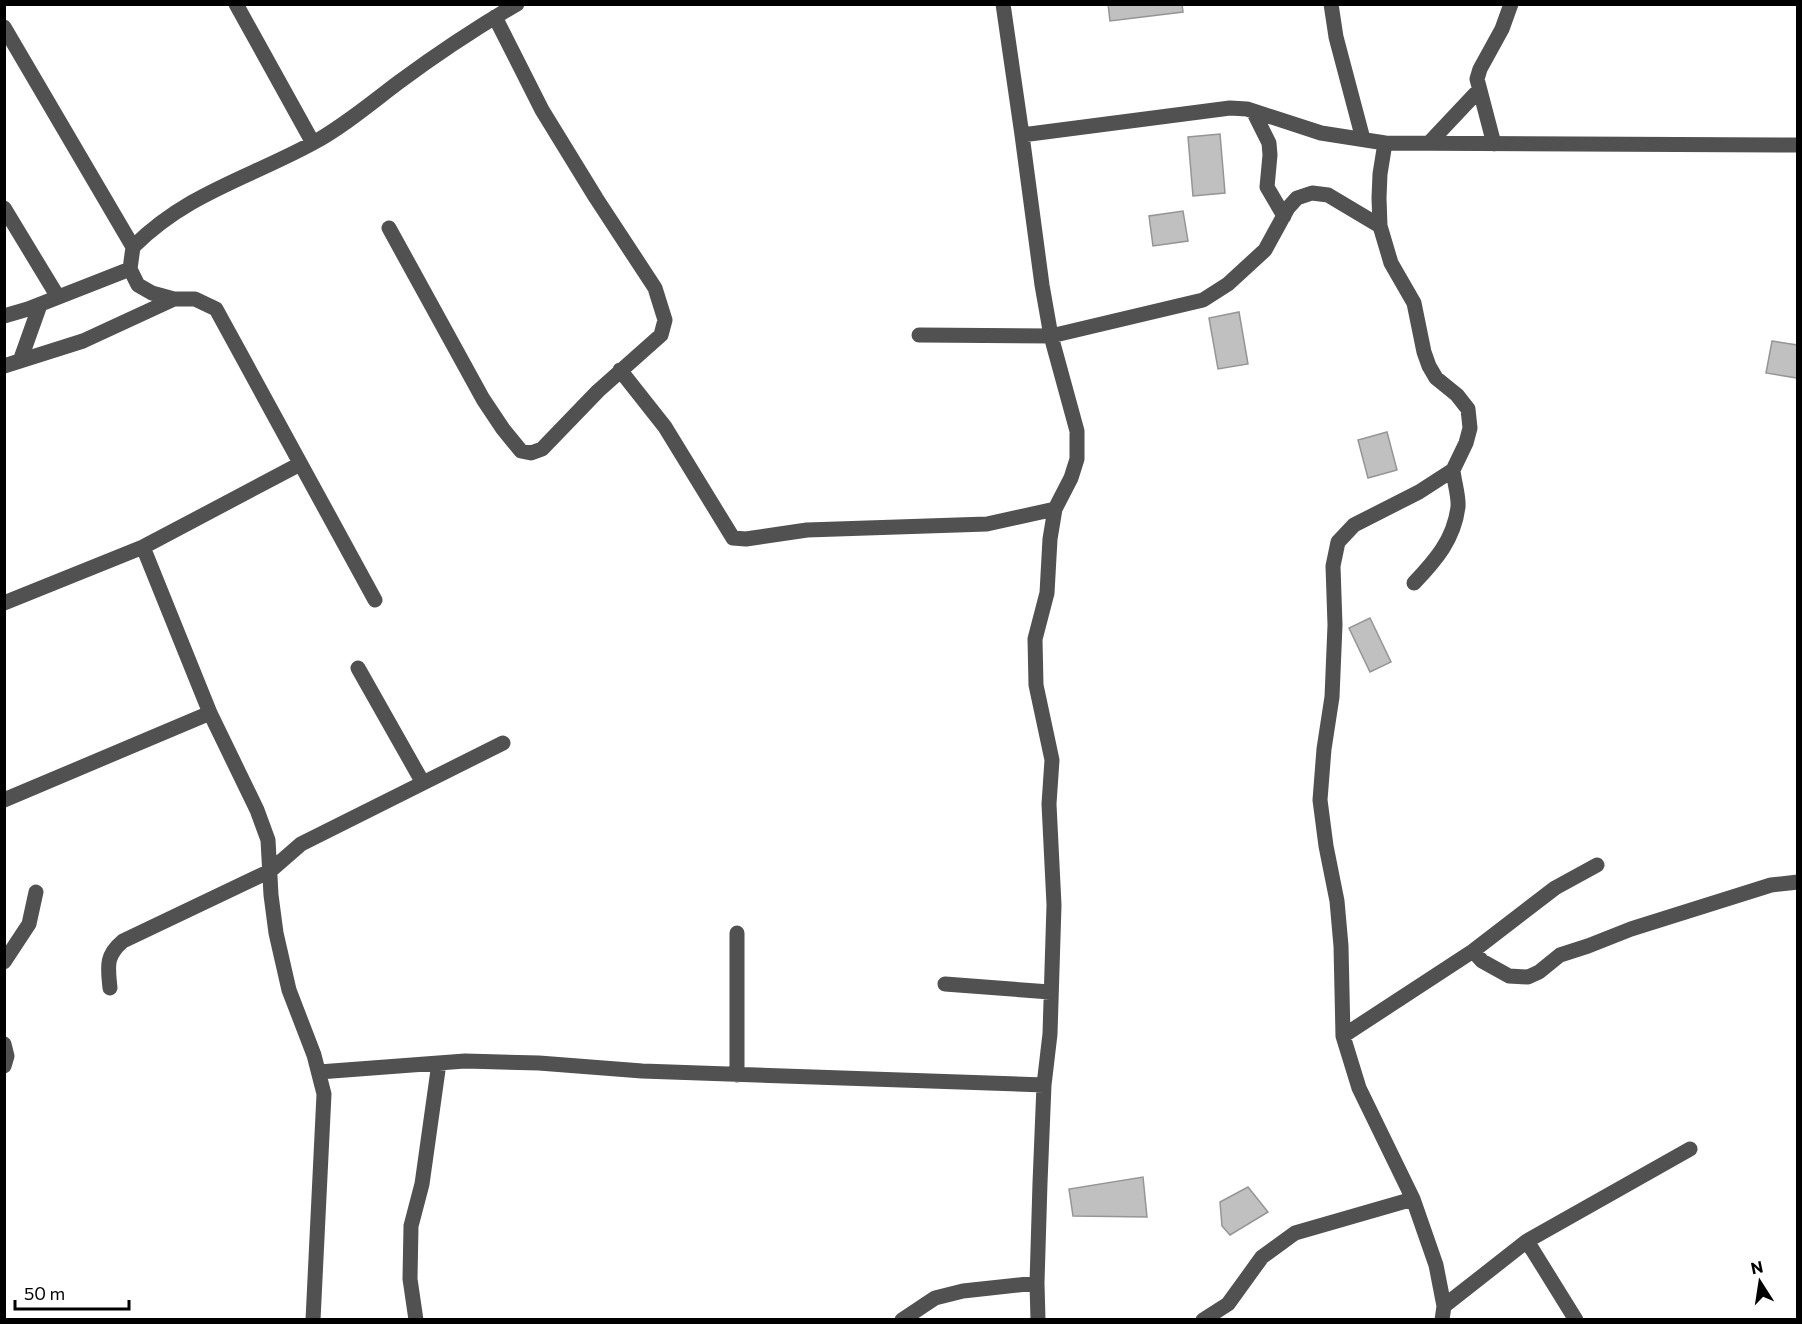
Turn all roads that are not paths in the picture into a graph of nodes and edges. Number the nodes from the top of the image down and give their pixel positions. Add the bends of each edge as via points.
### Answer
1 (236, 4) edge
2 (517, 4) edge
3 (1003, 4) edge
4 (1331, 4) edge
5 (1511, 4) edge
6 (495, 17) junction
7 (4, 27) edge
8 (1479, 90) junction
9 (1253, 111) junction
10 (1022, 135) junction
11 (1364, 139) junction
12 (1430, 142) junction
13 (313, 143) junction
14 (1385, 143) junction
15 (1494, 144) junction
16 (1797, 145) edge
17 (4, 208) edge
18 (1284, 216) junction
19 (1380, 226) junction
20 (389, 228) dead end
21 (132, 247) junction
22 (130, 269) junction
23 (58, 297) junction
24 (174, 298) junction
25 (40, 304) junction
26 (4, 316) edge
27 (919, 335) dead end
28 (1051, 336) junction
29 (20, 361) junction
30 (4, 366) edge
31 (620, 370) junction
32 (300, 464) junction
33 (1453, 470) junction
34 (1055, 509) junction
35 (143, 547) junction
36 (1414, 583) dead end
37 (375, 600) dead end
38 (4, 603) edge
39 (358, 668) dead end
40 (210, 712) junction
41 (503, 742) dead end
42 (423, 783) junction
43 (4, 800) edge
44 (1597, 865) dead end
45 (270, 871) junction
46 (1797, 882) edge
47 (36, 892) dead end
48 (737, 933) dead end
49 (1473, 951) junction
50 (4, 962) edge
51 (945, 984) dead end
52 (110, 988) dead end
53 (1050, 992) junction
54 (1343, 1036) junction
55 (4, 1044) edge
56 (439, 1063) junction
57 (4, 1066) edge
58 (319, 1072) junction
59 (737, 1075) junction
60 (1044, 1085) junction
61 (1690, 1149) dead end
62 (1413, 1198) junction
63 (1527, 1241) junction
64 (1037, 1283) junction
65 (1443, 1313) edge
66 (313, 1320) edge
67 (417, 1320) edge
68 (902, 1320) edge
69 (1038, 1320) edge
70 (1203, 1320) edge
71 (1576, 1320) edge

1 - 13 street
2 - 6 street
3 - 10 street
4 - 11 street via 1338,46
5 - 8 street via 1480,69
6 - 13 street
6 - 31 street via 542,110 654,288 666,320 661,335
7 - 21 street
8 - 12 street
8 - 15 street
9 - 10 street via 1215,109
9 - 11 street via 1321,132
9 - 18 street via 1269,143 1267,187
10 - 28 street
11 - 14 street
12 - 14 street
12 - 15 street
13 - 21 street via 200,196 153,226
14 - 19 street via 1380,174
15 - 16 street
17 - 23 street
18 - 19 street via 1297,198 1312,193 1328,195
18 - 28 street via 1265,250 1228,284 1203,300
19 - 33 street via 1391,263 1414,303 1429,366 1468,410 1470,428
20 - 31 street via 483,399 521,450 531,453 542,449
21 - 22 street
22 - 23 street
22 - 24 street via 138,285
23 - 25 street
24 - 29 street via 82,340
24 - 32 street via 195,299 216,309
25 - 26 street
25 - 29 street
27 - 28 street
28 - 34 street via 1077,431 1077,459
29 - 30 street
31 - 34 street via 665,428 733,538 807,530 987,524
32 - 35 street
32 - 37 street
33 - 36 street via 1458,505 1451,536 1436,560
33 - 54 street via 1354,525 1338,542 1333,566 1332,697 1320,800 1337,901
34 - 53 street via 1047,593 1035,639 1036,685 1052,760 1049,804 1054,904
35 - 38 street
35 - 40 street
39 - 42 street
40 - 43 street
40 - 45 street via 257,810 268,840
41 - 42 street
42 - 45 street via 301,844
44 - 49 street via 1555,888
45 - 52 street via 123,941 108,963
45 - 58 street via 276,933 289,990
46 - 49 street via 1771,885 1631,929 1560,955 1528,977 1509,976 1482,961
47 - 50 street via 29,924
48 - 59 street
49 - 54 street
51 - 53 street
53 - 60 street
54 - 62 street via 1359,1088
55 - 57 street
56 - 58 street
56 - 59 street via 538,1063
56 - 67 street via 422,1184 411,1226 410,1279
58 - 66 street via 324,1094
59 - 60 street
60 - 64 street
61 - 63 street
62 - 65 street via 1436,1265
62 - 70 street via 1295,1233 1262,1257 1228,1304
63 - 65 street
63 - 71 street
64 - 68 street via 935,1298
64 - 69 street

